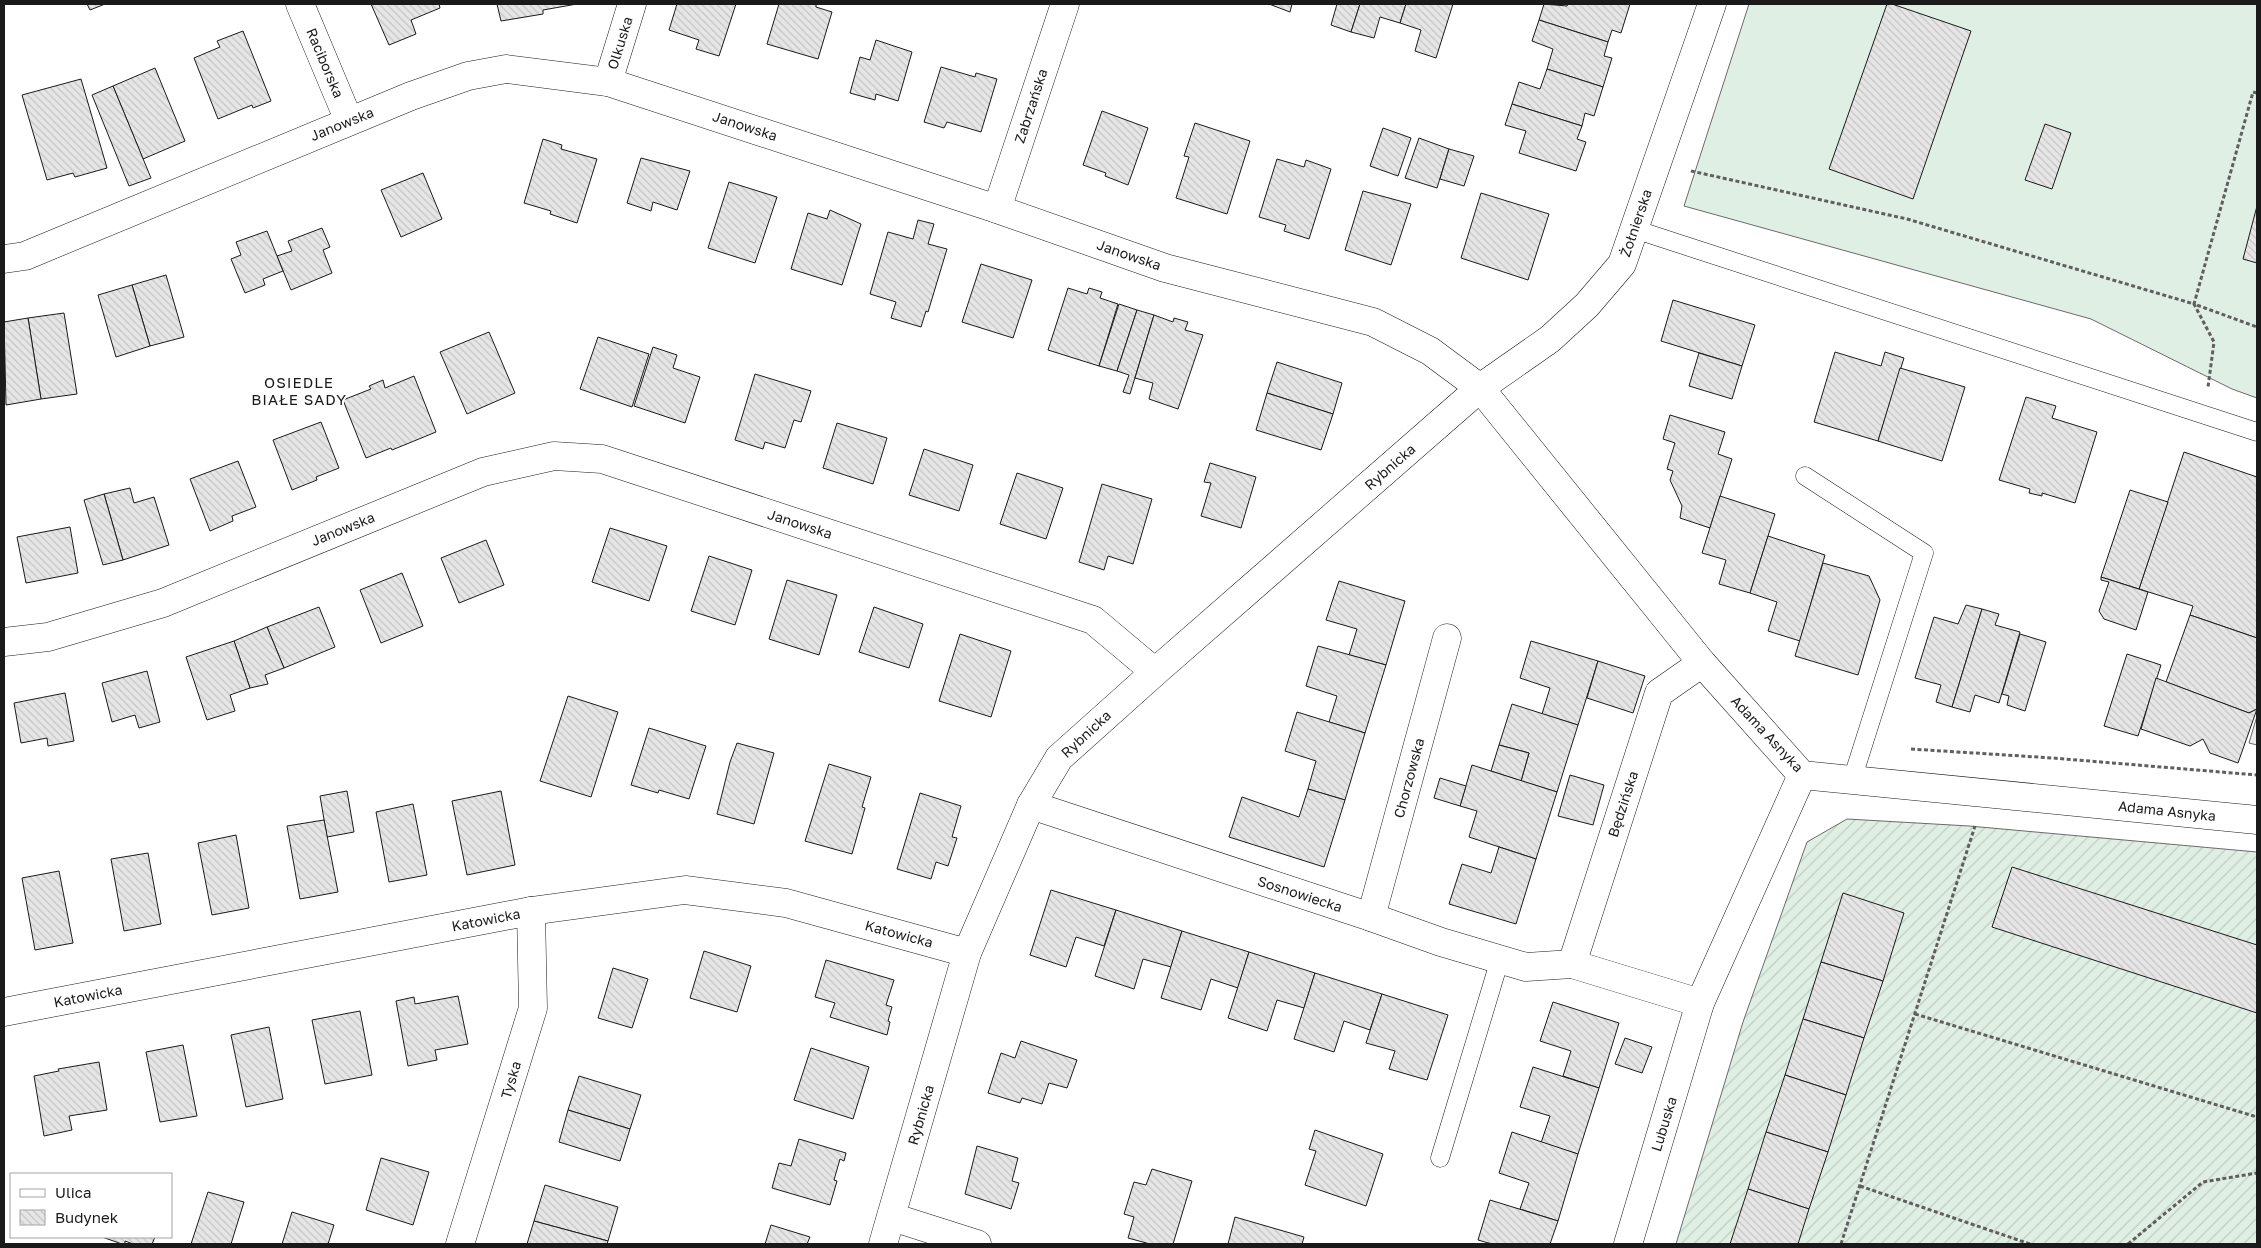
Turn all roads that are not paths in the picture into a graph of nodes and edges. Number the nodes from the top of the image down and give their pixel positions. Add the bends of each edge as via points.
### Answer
1 (300, 4) edge
2 (632, 4) edge
3 (1064, 4) edge
4 (1712, 4) edge
5 (608, 82) junction
6 (349, 121) junction
7 (997, 209) junction
8 (1634, 229) junction
9 (4, 259) edge
10 (1480, 388) junction
11 (2257, 432) edge
12 (1805, 476) dead end
13 (1447, 638) dead end
14 (4, 642) edge
15 (1702, 663) junction
16 (1155, 672) junction
17 (1802, 775) junction
18 (1852, 780) junction
19 (1031, 805) junction
20 (2257, 820) edge
21 (531, 911) junction
22 (1371, 918) junction
23 (967, 953) junction
24 (1500, 959) junction
25 (1572, 964) junction
26 (1700, 1003) junction
27 (4, 1012) edge
28 (1440, 1158) dead end
29 (892, 1217) junction
30 (460, 1244) edge
31 (883, 1244) edge
32 (977, 1244) edge
33 (1628, 1244) edge

1 - 6 street, Raciborska
2 - 5 street, Olkuska
3 - 7 street, Zabrzańska
4 - 8 street, Żołnierska
5 - 6 street, Janowska via 506,69 468,76
5 - 7 street, Janowska
6 - 9 street, Janowska via 25,256
7 - 10 street, Janowska via 1165,268 1373,322 1430,351
8 - 10 street, Żołnierska via 1622,264 1587,305 1550,339
8 - 11 lane
10 - 15 street, Adama Asnyka
10 - 16 street, Rybnicka
12 - 18 lane via 1924,553
13 - 22 street, Chorzowska
14 - 16 street, Janowska via 48,637 163,603 483,472 554,456 602,459 1093,620
15 - 17 street, Adama Asnyka
15 - 25 street, Będzińska via 1659,693
16 - 19 street, Rybnicka via 1059,758
17 - 18 street, Adama Asnyka
17 - 26 street, Lubuska
18 - 20 street, Adama Asnyka
19 - 22 street, Sosnowiecka
19 - 23 street, Rybnicka
21 - 23 street, Katowicka via 684,890 786,903
21 - 27 street, Katowicka
21 - 30 street, Tyska via 533,1008
22 - 24 street, Sosnowiecka
23 - 29 street, Rybnicka
24 - 25 street, Sosnowiecka via 1526,967
24 - 28 lane
25 - 26 street
26 - 33 street, Lubuska
29 - 31 street, Rybnicka
29 - 32 street

